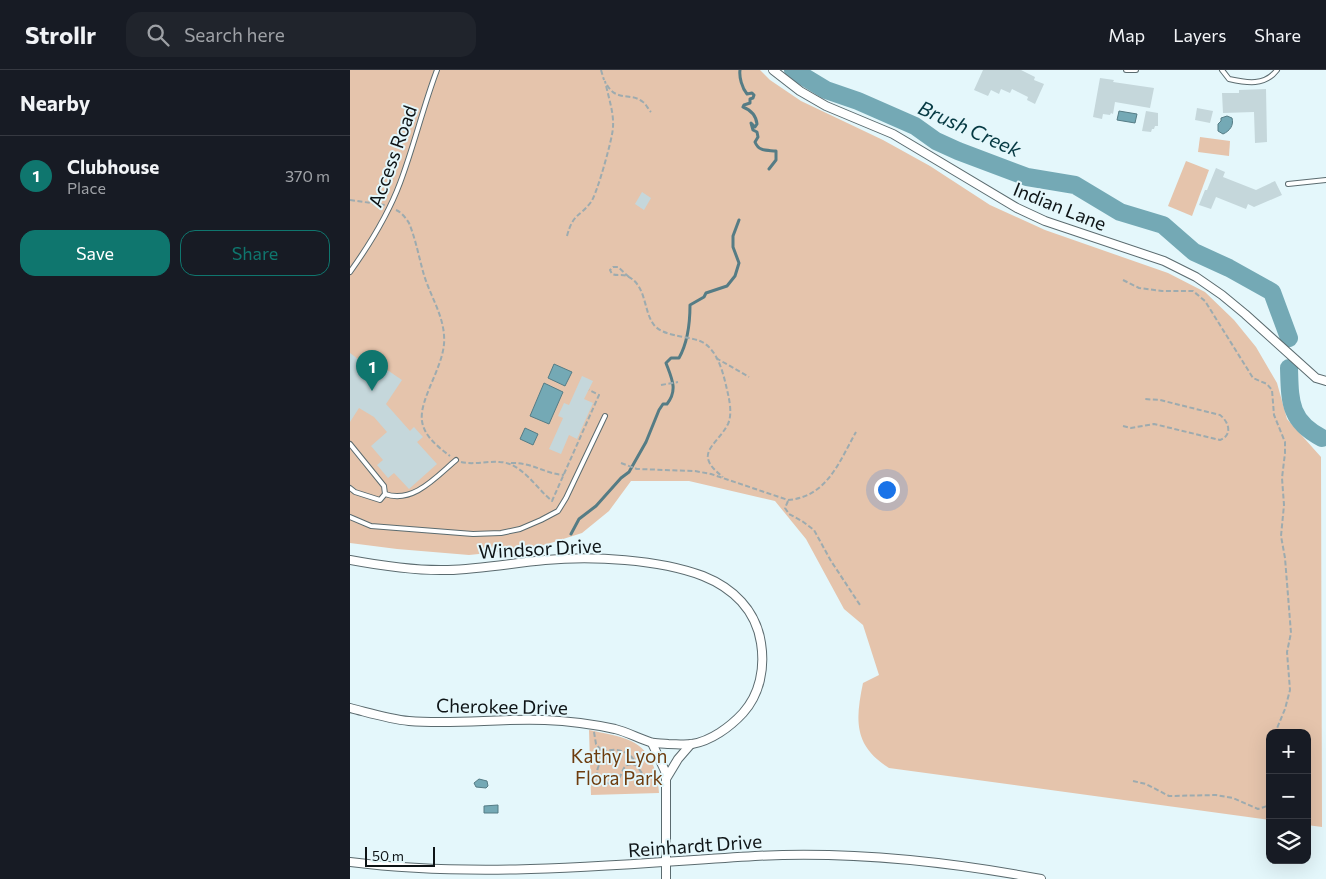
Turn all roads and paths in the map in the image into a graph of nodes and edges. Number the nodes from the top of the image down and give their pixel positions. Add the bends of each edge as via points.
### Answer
1 (437, 70) edge
2 (601, 70) edge
3 (773, 70) edge
4 (1126, 70) edge
5 (1136, 70) edge
6 (1222, 70) edge
7 (1277, 70) edge
8 (604, 81) junction
9 (650, 112) dead end
10 (1326, 180) edge
11 (1288, 184) dead end
12 (350, 200) edge
13 (390, 207) junction
14 (568, 236) dead end
15 (350, 272) edge
16 (629, 277) junction
17 (1123, 280) dead end
18 (716, 358) junction
19 (749, 376) dead end
20 (1326, 381) edge
21 (678, 382) dead end
22 (661, 385) dead end
23 (589, 390) dead end
24 (1144, 399) dead end
25 (605, 416) dead end
26 (1123, 426) dead end
27 (856, 432) dead end
28 (350, 444) edge
29 (456, 460) junction
30 (511, 463) junction
31 (621, 463) dead end
32 (564, 475) junction
33 (723, 478) junction
34 (350, 488) edge
35 (385, 494) junction
36 (788, 500) junction
37 (350, 518) edge
38 (350, 560) edge
39 (860, 605) dead end
40 (350, 708) edge
41 (1277, 729) edge
42 (593, 731) dead end
43 (652, 743) junction
44 (691, 744) junction
45 (602, 752) junction
46 (632, 764) junction
47 (657, 776) dead end
48 (666, 779) junction
49 (1133, 781) dead end
50 (1266, 806) edge
51 (350, 862) edge
52 (665, 863) junction
53 (666, 879) edge
54 (1041, 879) edge

1 - 13 lane, Access Road
2 - 8 path
3 - 20 street, Indian Lane via 826,106 893,134 1017,208 1164,261 1196,277 1245,314 1316,378
4 - 5 lane
6 - 7 lane via 1229,79 1255,82 1264,81
8 - 9 path via 618,95 644,102
8 - 14 path via 612,113 613,135 596,191 591,202 575,216
10 - 11 lane
12 - 13 path
13 - 15 lane, Access Road
13 - 29 path via 400,212 408,222 444,332 442,362 422,407 424,429
16 - 16 path via 612,274 610,270 618,267
16 - 18 path via 640,289 654,324 661,331 701,342
17 - 41 path via 1140,288 1193,291 1205,301 1253,378 1272,390 1274,415 1286,453 1281,536 1286,558 1291,633 1287,652 1290,690
18 - 19 path
18 - 33 path via 731,412 728,423 708,454 714,470
21 - 22 path
23 - 32 path via 599,395
24 - 26 path via 1220,415 1227,420 1226,436 1220,440 1154,424 1131,428
25 - 37 lane via 558,510 520,529 473,534 371,526
27 - 36 path via 820,488 809,496
28 - 35 lane via 376,474
29 - 30 path
29 - 35 lane via 413,494 394,498
30 - 32 path via 530,464
30 - 32 path via 552,501
31 - 33 path via 637,468 695,471
33 - 36 path
34 - 35 lane via 380,500
36 - 39 path via 785,508 814,530
38 - 44 street, Windsor Drive via 447,570 551,560 607,560 675,569 717,582 729,589 749,611 760,636 763,664 758,686 745,711 720,732
40 - 43 street, Cherokee Drive via 411,721 527,719 570,722 617,730
42 - 45 path
43 - 44 street, Windsor Drive
43 - 48 street
44 - 48 street
45 - 46 path via 622,750 632,756
45 - 46 path via 596,772 603,784 618,780 624,766
46 - 47 path via 644,776
48 - 52 street
49 - 50 path via 1169,796 1216,795 1233,798 1258,809
51 - 52 street, Reinhardt Drive via 406,869 477,872
52 - 53 street
52 - 54 street, Reinhardt Drive via 755,856 844,855 952,864

